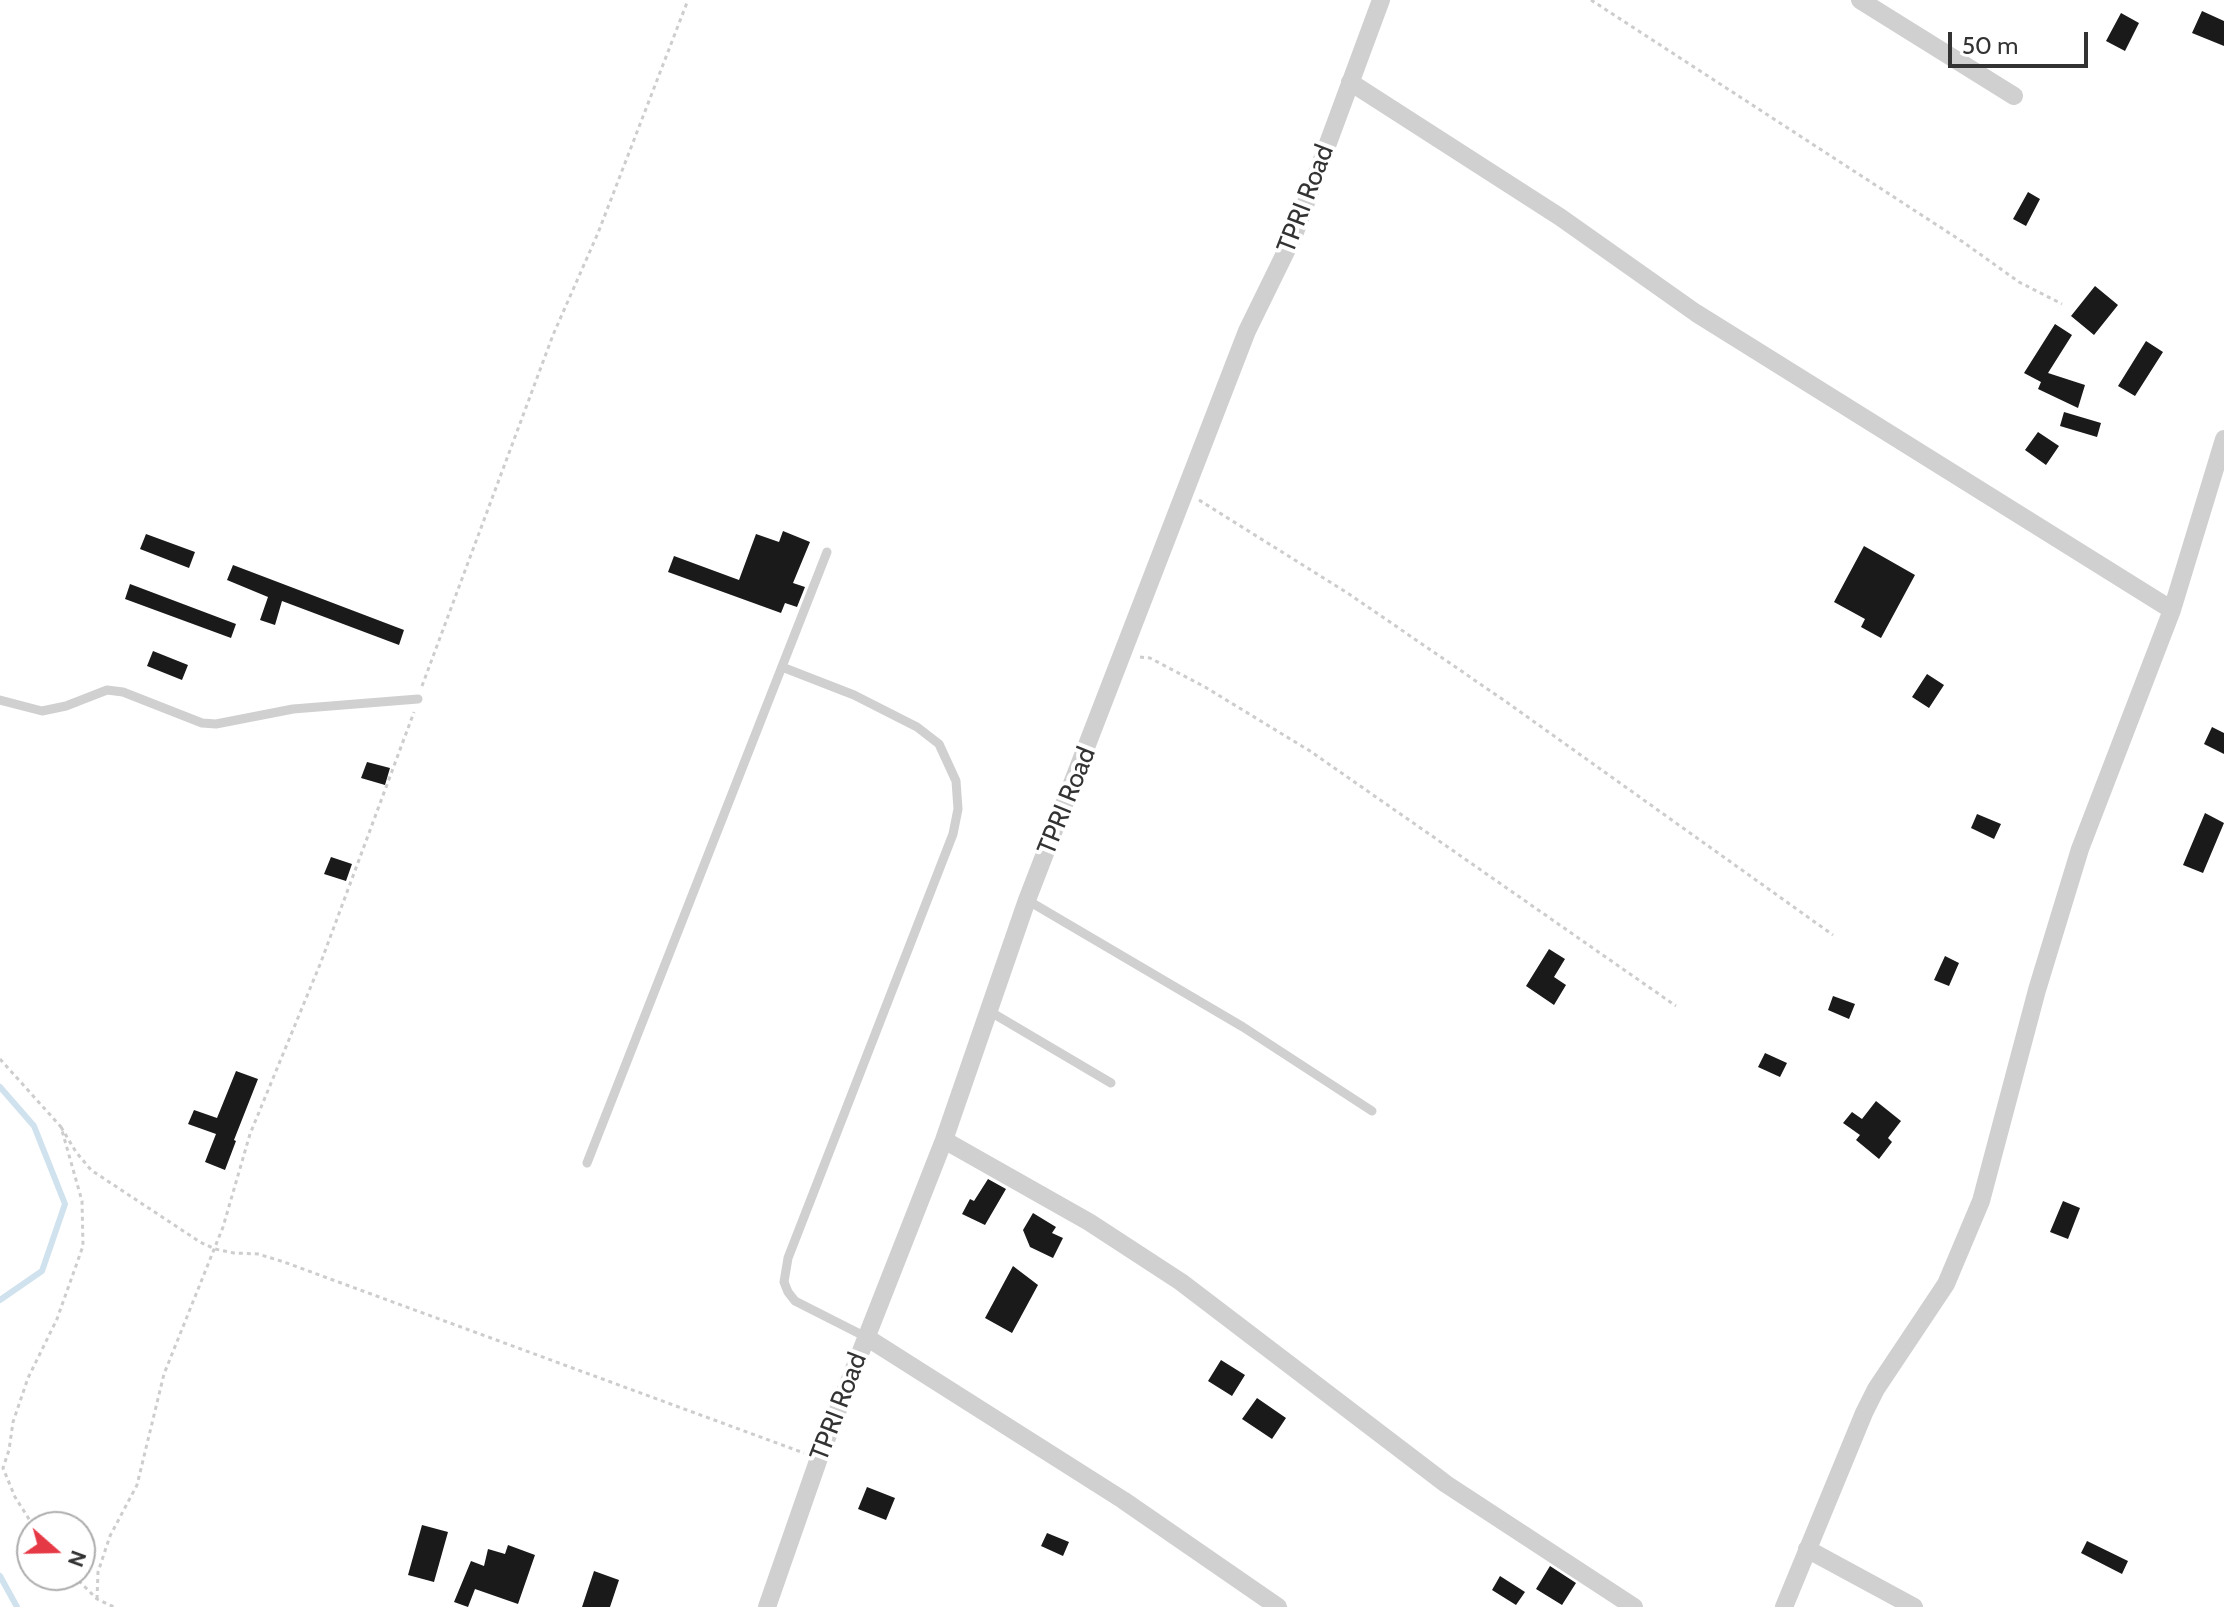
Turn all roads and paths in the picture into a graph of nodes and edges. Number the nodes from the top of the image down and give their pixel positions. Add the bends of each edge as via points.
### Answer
1 (688, 0) edge
2 (1381, 0) edge
3 (1591, 0) edge
4 (1860, 0) edge
5 (1350, 82) junction
6 (2014, 96) dead end
7 (2062, 304) dead end
8 (2224, 439) edge
9 (1186, 492) junction
10 (827, 552) dead end
11 (2172, 610) junction
12 (1124, 655) junction
13 (782, 667) junction
14 (418, 699) junction
15 (0, 700) edge
16 (1027, 900) junction
17 (1833, 935) dead end
18 (1676, 1006) dead end
19 (989, 1011) junction
20 (0, 1059) edge
21 (1111, 1083) dead end
22 (1372, 1111) dead end
23 (61, 1127) junction
24 (944, 1140) junction
25 (587, 1163) dead end
26 (215, 1249) junction
27 (866, 1337) junction
28 (819, 1458) junction
29 (24, 1511) edge
30 (1807, 1549) junction
31 (89, 1591) edge
32 (97, 1599) junction
33 (114, 1607) edge
34 (767, 1607) edge
35 (1278, 1607) edge
36 (1634, 1607) edge
37 (1784, 1607) edge
38 (1914, 1607) edge

1 - 14 path via 553,335
2 - 5 street, TPRI Road
3 - 7 path via 2019,282
4 - 6 street
5 - 9 street, TPRI Road via 1294,235 1247,331
5 - 11 street via 1560,217 1696,313
8 - 11 street
9 - 12 street, TPRI Road
9 - 17 path via 1349,594
10 - 13 lane
11 - 30 street via 2080,849 1963,1250 1870,1401
12 - 16 street, TPRI Road
12 - 18 path via 1150,658 1310,751
13 - 25 lane
13 - 27 lane via 917,727 939,744 956,781 953,834 788,1258 784,1282 795,1301
14 - 15 lane via 293,709 216,724 107,690 42,711
14 - 26 path via 321,962 250,1134
16 - 19 street, TPRI Road
16 - 22 lane via 1243,1027
19 - 21 lane
19 - 24 street, TPRI Road
20 - 23 path
23 - 26 path via 91,1170
23 - 29 path via 82,1201 83,1246 13,1422 3,1468
24 - 27 street, TPRI Road
24 - 36 street via 1089,1222 1181,1282 1446,1484
26 - 28 path via 284,1262
26 - 32 path via 164,1374 137,1485 98,1572
27 - 28 street, TPRI Road
27 - 35 street via 1123,1500
28 - 34 street, TPRI Road
30 - 37 street
30 - 38 street
31 - 32 path
32 - 33 path

